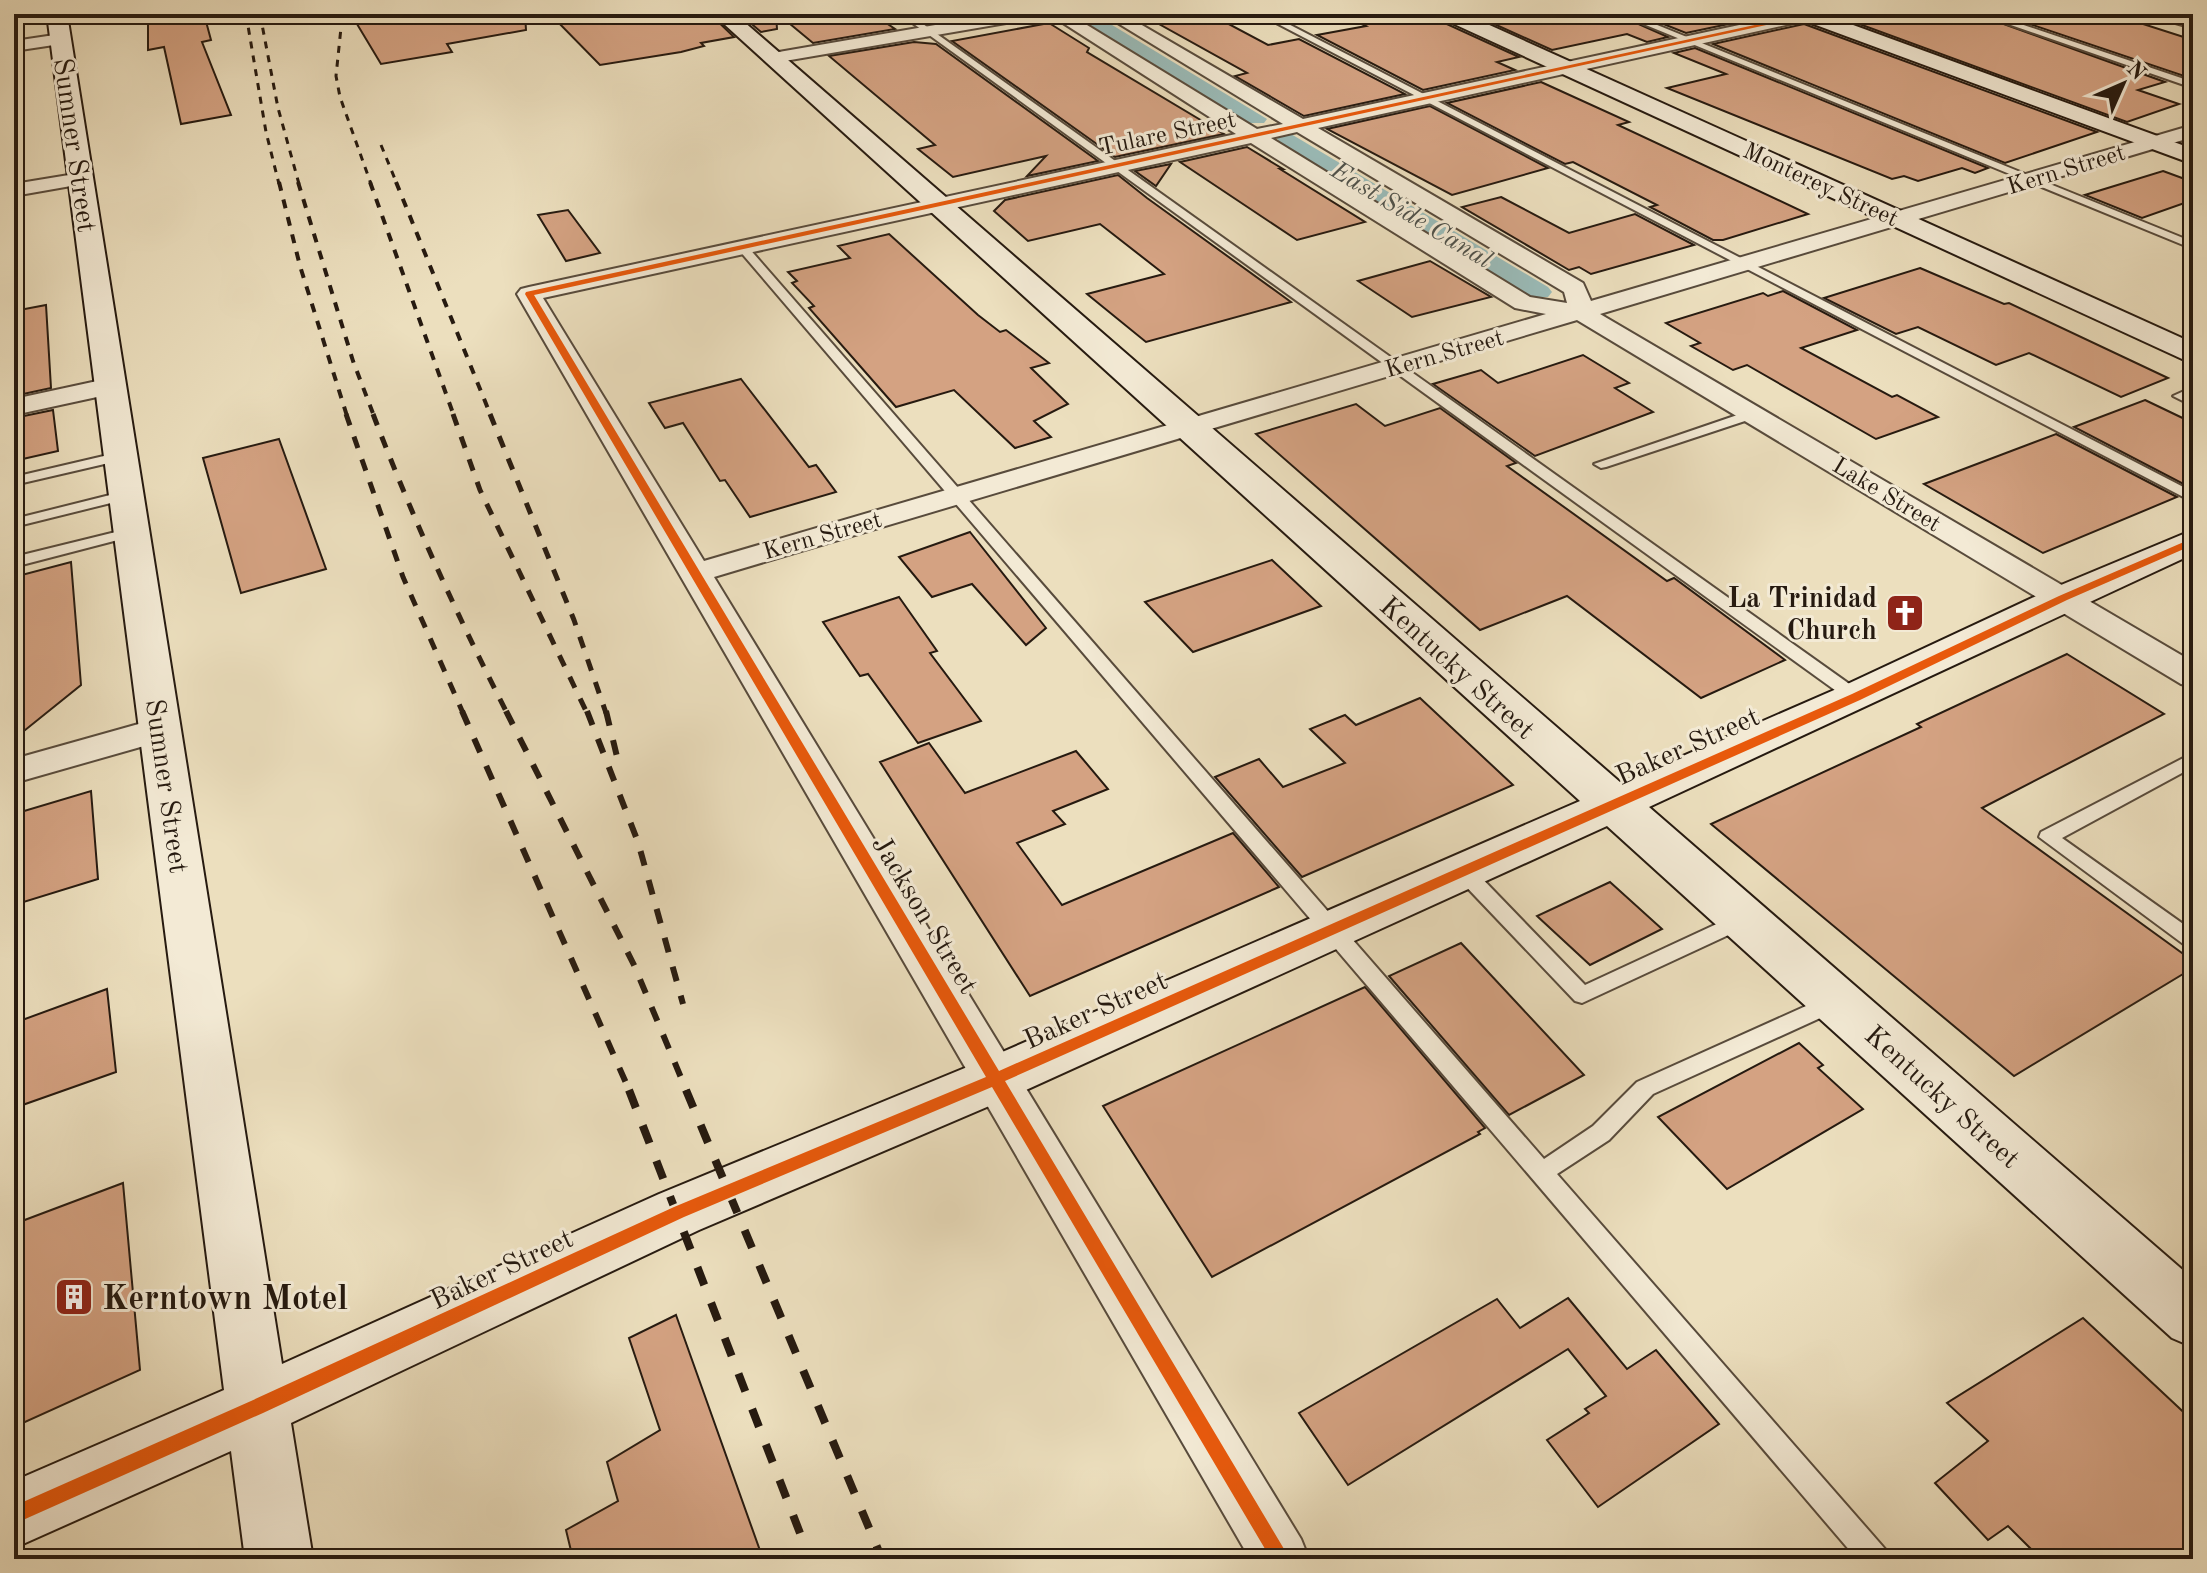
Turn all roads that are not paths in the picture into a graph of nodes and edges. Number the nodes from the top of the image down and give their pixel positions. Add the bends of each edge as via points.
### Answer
1 (723, 14) edge
2 (904, 14) edge
3 (1029, 14) edge
4 (1057, 14) edge
5 (1111, 14) edge
6 (1263, 14) edge
7 (1448, 14) edge
8 (1623, 14) edge
9 (1808, 14) edge
10 (1983, 14) edge
11 (2164, 14) edge
12 (2193, 23) edge
13 (59, 27) edge
14 (928, 32) junction
15 (1689, 41) junction
16 (14, 46) edge
17 (773, 58) junction
18 (1566, 68) junction
19 (2193, 85) edge
20 (1425, 99) junction
21 (1301, 126) junction
22 (2193, 131) edge
23 (1254, 136) junction
24 (2154, 143) junction
25 (2193, 157) edge
26 (1113, 167) junction
27 (81, 179) junction
28 (2030, 179) junction
29 (14, 190) edge
30 (938, 205) junction
31 (1899, 220) junction
32 (2193, 246) edge
33 (743, 248) junction
34 (1746, 265) junction
35 (529, 294) joint
36 (1582, 313) junction
37 (2193, 355) edge
38 (1396, 367) junction
39 (111, 386) junction
40 (2193, 391) edge
41 (2193, 402) edge
42 (14, 407) edge
43 (1752, 414) junction
44 (1189, 428) junction
45 (121, 456) junction
46 (1601, 464) dead end
47 (14, 481) edge
48 (126, 495) junction
49 (958, 496) junction
50 (2193, 498) edge
51 (14, 523) edge
52 (132, 532) junction
53 (2193, 541) edge
54 (14, 562) edge
55 (695, 573) junction
56 (2063, 598) junction
57 (2193, 676) edge
58 (1856, 697) junction
59 (160, 730) junction
60 (2193, 759) edge
61 (14, 771) edge
62 (1613, 805) junction
63 (1463, 871) junction
64 (1743, 920) junction
65 (1333, 929) junction
66 (2193, 941) edge
67 (1835, 1001) junction
68 (996, 1079) junction
69 (1542, 1172) junction
70 (2193, 1318) edge
71 (257, 1407) junction
72 (14, 1515) edge
73 (279, 1559) edge
74 (1281, 1559) edge
75 (1875, 1559) edge

1 - 17 street, Kentucky Street
2 - 14 lane
3 - 14 street
4 - 23 street, Lake Street
5 - 21 street, Lake Street
6 - 20 lane
7 - 18 street, Monterey Street
8 - 15 lane
9 - 15 street, Tulare Street
9 - 24 street
10 - 19 lane
11 - 12 street
13 - 16 street
13 - 27 street, Sumner Street
14 - 17 street
14 - 26 lane
15 - 18 street, Tulare Street
15 - 28 lane
17 - 30 street, Kentucky Street
18 - 20 street, Tulare Street
18 - 31 street, Monterey Street
20 - 21 street, Tulare Street
20 - 34 lane
21 - 23 street, Tulare Street
21 - 36 street, Lake Street via 1575,288
22 - 24 street, Kern Street
23 - 26 street, Tulare Street
23 - 36 street, Lake Street via 1523,303
24 - 25 street
24 - 28 street, Kern Street
26 - 30 street, Tulare Street
26 - 38 lane
27 - 29 street
27 - 39 street, Sumner Street
28 - 31 street, Kern Street
28 - 32 lane
30 - 33 street, Tulare Street
30 - 44 street, Kentucky Street
31 - 34 street, Kern Street
31 - 37 street, Monterey Street
33 - 35 street, Tulare Street
33 - 49 lane
34 - 36 street, Kern Street
34 - 50 lane
35 - 55 street, Jackson Street
36 - 38 street, Kern Street
36 - 43 street, Lake Street
38 - 44 street, Kern Street
38 - 58 lane
39 - 42 street
39 - 45 street, Sumner Street
40 - 41 lane via 2180,396
43 - 46 lane
43 - 56 street, Lake Street
44 - 49 street, Kern Street
44 - 62 street, Kentucky Street
45 - 47 lane
45 - 48 street, Sumner Street
48 - 51 lane
48 - 52 street, Sumner Street
49 - 55 street, Kern Street
49 - 65 lane
52 - 54 lane
52 - 59 street, Sumner Street
53 - 56 street, Baker Street
55 - 68 street, Jackson Street
56 - 57 street, Lake Street
56 - 58 street, Baker Street
58 - 62 street, Baker Street
59 - 61 street
59 - 71 street, Sumner Street
60 - 66 lane via 2048,837
62 - 63 street, Baker Street
62 - 64 street, Kentucky Street
63 - 64 lane via 1582,995
63 - 65 street, Baker Street
64 - 67 street, Kentucky Street
65 - 68 street, Baker Street
65 - 69 lane
67 - 69 lane via 1645,1088 1601,1133
67 - 70 street, Kentucky Street
68 - 71 street, Baker Street via 679,1212
68 - 74 street, Jackson Street
69 - 75 lane
71 - 72 street, Baker Street
71 - 73 street, Sumner Street

